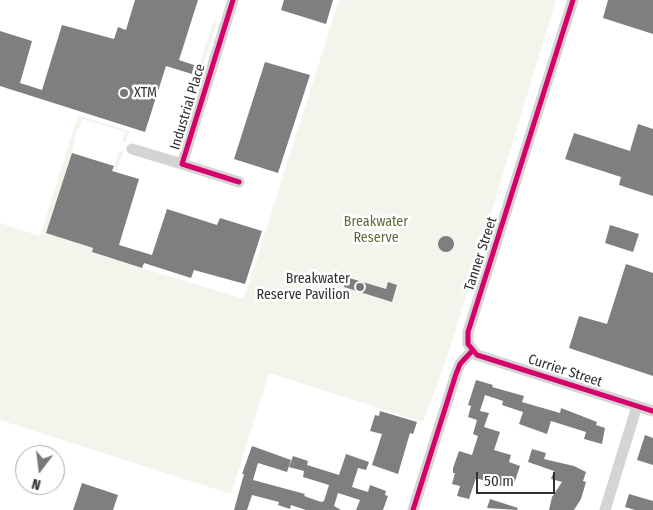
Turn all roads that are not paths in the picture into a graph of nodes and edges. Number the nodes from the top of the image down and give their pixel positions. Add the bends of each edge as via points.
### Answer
1 (233, 0) edge
2 (573, 0) edge
3 (132, 149) dead end
4 (182, 164) junction
5 (239, 182) dead end
6 (472, 351) junction
7 (637, 406) junction
8 (653, 411) edge
9 (413, 510) edge
10 (605, 510) edge

1 - 4 street, Industrial Place
2 - 6 street, Tanner Street via 468,332
3 - 4 street, Industrial Place
4 - 5 street, Industrial Place
6 - 7 street, Currier Street
6 - 9 street via 456,374
7 - 8 street, Currier Street
7 - 10 street

